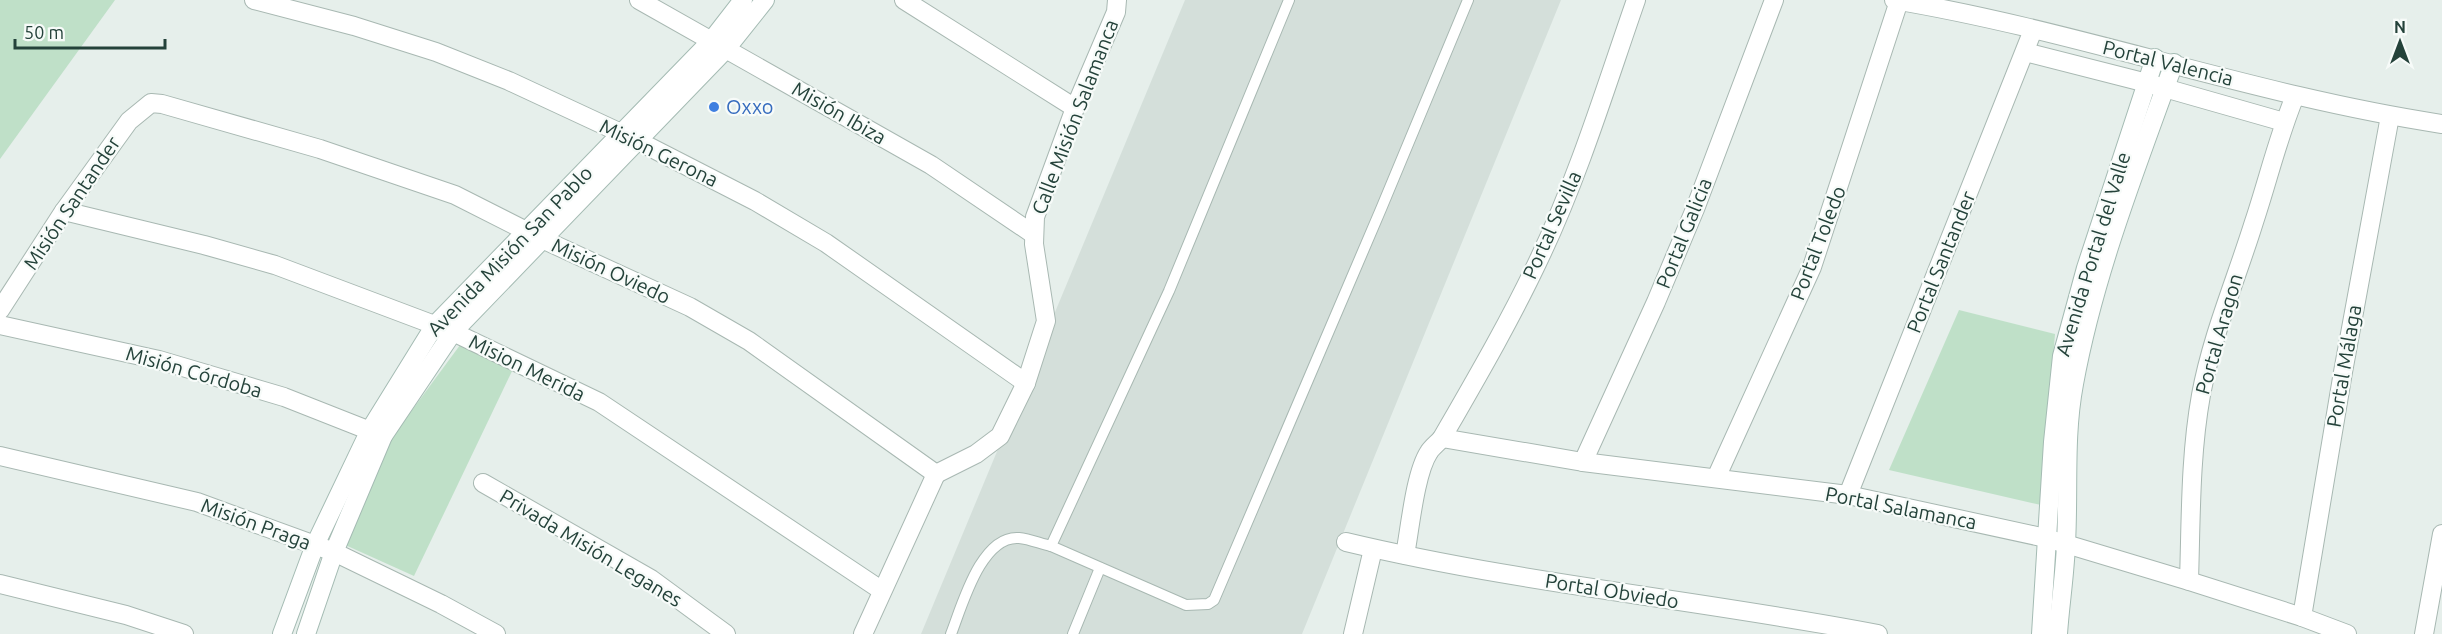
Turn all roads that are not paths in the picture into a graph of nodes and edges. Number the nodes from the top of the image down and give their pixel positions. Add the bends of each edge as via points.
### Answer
1 (254, 0) edge
2 (639, 0) edge
3 (743, 0) edge
4 (765, 0) edge
5 (904, 0) edge
6 (1117, 0) edge
7 (1289, 0) edge
8 (1468, 0) edge
9 (1636, 0) edge
10 (1774, 0) edge
11 (1894, 0) edge
12 (1899, 1) edge
13 (2033, 30) junction
14 (719, 45) junction
15 (2025, 52) junction
16 (2155, 58) junction
17 (2174, 63) junction
18 (2147, 82) junction
19 (2165, 88) junction
20 (2295, 96) junction
21 (151, 103) joint
22 (1075, 108) junction
23 (2390, 116) junction
24 (2284, 122) junction
25 (2442, 124) edge
26 (630, 138) junction
27 (64, 211) junction
28 (1033, 234) junction
29 (535, 235) junction
30 (0, 310) edge
31 (0, 325) edge
32 (435, 325) junction
33 (453, 332) junction
34 (1026, 382) junction
35 (376, 433) junction
36 (1442, 438) junction
37 (0, 456) edge
38 (1583, 462) junction
39 (936, 474) junction
40 (1716, 477) junction
41 (483, 483) dead end
42 (1848, 495) junction
43 (2442, 534) edge
44 (2046, 538) junction
45 (1346, 542) dead end
46 (315, 545) junction
47 (2066, 545) junction
48 (1051, 546) junction
49 (1373, 549) junction
50 (334, 552) junction
51 (1405, 555) junction
52 (1100, 568) junction
53 (2189, 581) junction
54 (0, 585) edge
55 (881, 590) junction
56 (2302, 617) junction
57 (184, 634) edge
58 (282, 634) edge
59 (306, 634) edge
60 (496, 634) edge
61 (726, 634) edge
62 (862, 634) edge
63 (951, 634) edge
64 (1073, 634) edge
65 (1353, 634) edge
66 (1878, 634) edge
67 (2041, 634) edge
68 (2058, 634) edge
69 (2347, 634) edge
70 (2424, 634) edge

1 - 26 street, Misión Gerona via 436,52 509,81
2 - 14 street, Misión Ibiza
3 - 14 street, Avenida Misión San Pablo
4 - 14 street, Avenida Misión San Pablo
5 - 22 street
6 - 22 street, Calle Misión Salamanca via 1116,12
7 - 48 lane via 1169,291
8 - 52 lane via 1214,600 1186,605
9 - 36 street, Portal Sevilla via 1571,187 1540,257
10 - 38 street, Portal Galicia via 1695,209
11 - 12 street, Portal Valencia
12 - 13 street, Portal Valencia
12 - 40 street, Portal Toledo via 1812,267
13 - 15 street, Portal Santander
13 - 16 street, Portal Valencia
14 - 26 street, Avenida Misión San Pablo
14 - 28 street, Misión Ibiza via 931,165
15 - 18 street
15 - 42 street, Portal Santander
16 - 17 street, Portal Valencia
16 - 18 street, Avenida Portal del Valle
17 - 19 street, Avenida Portal del Valle
17 - 20 street, Portal Valencia
18 - 19 street
18 - 44 street, Avenida Portal del Valle via 2067,330 2058,375
19 - 24 street
19 - 47 street, Avenida Portal del Valle via 2116,224 2080,356 2070,410
20 - 23 street, Portal Valencia
20 - 24 street, Portal Aragon
21 - 27 street, Misión Santander via 129,121
21 - 29 street, Misión Oviedo via 180,108 403,176 455,195
22 - 28 street, Calle Misión Salamanca via 1035,217
23 - 25 street, Portal Valencia
23 - 56 street, Portal Málaga
24 - 53 street, Portal Aragon via 2221,317 2201,397 2192,488
26 - 29 street, Avenida Misión San Pablo
26 - 34 street, Misión Gerona via 755,201 826,243
27 - 30 street, Misión Santander
27 - 32 street, Mision Merida via 275,265
28 - 34 street, Calle Misión Salamanca via 1046,321
29 - 32 street, Avenida Misión San Pablo
29 - 33 street, Avenida Misión San Pablo
29 - 39 street, Misión Oviedo via 690,307 749,341
31 - 35 street, Misión Córdoba via 170,363 284,397
32 - 33 street, Mision Merida
32 - 35 street, Avenida Misión San Pablo
33 - 35 street, Avenida Misión San Pablo
33 - 55 street, Mision Merida via 599,402
34 - 39 street, Calle Misión Salamanca via 1000,436 976,454
35 - 46 street, Avenida Misión San Pablo
35 - 50 street, Avenida Misión San Pablo
36 - 38 street, Portal Salamanca
36 - 51 street, Portal Sevilla via 1429,452 1420,474
37 - 46 street, Misión Praga via 197,502
38 - 40 street, Portal Salamanca
39 - 55 street
40 - 42 street, Portal Salamanca
41 - 61 street, Privada Misión Leganes via 651,579
42 - 44 street, Portal Salamanca
43 - 70 street
44 - 47 street, Portal Salamanca
44 - 67 street, Avenida Portal del Valle
45 - 49 street, Portal Obviedo
46 - 50 street, Misión Praga
46 - 58 street, Avenida Misión San Pablo
47 - 53 street, Portal Salamanca
47 - 68 street, Avenida Portal del Valle
48 - 52 lane
48 - 63 lane via 1018,538 994,547 980,565
49 - 51 street, Portal Obviedo
49 - 65 street
50 - 59 street, Avenida Misión San Pablo
50 - 60 street, Misión Praga
51 - 66 street, Portal Obviedo via 1572,586
52 - 64 lane
53 - 56 street, Portal Salamanca
54 - 57 street via 126,615
55 - 62 street
56 - 69 street, Portal Salamanca

